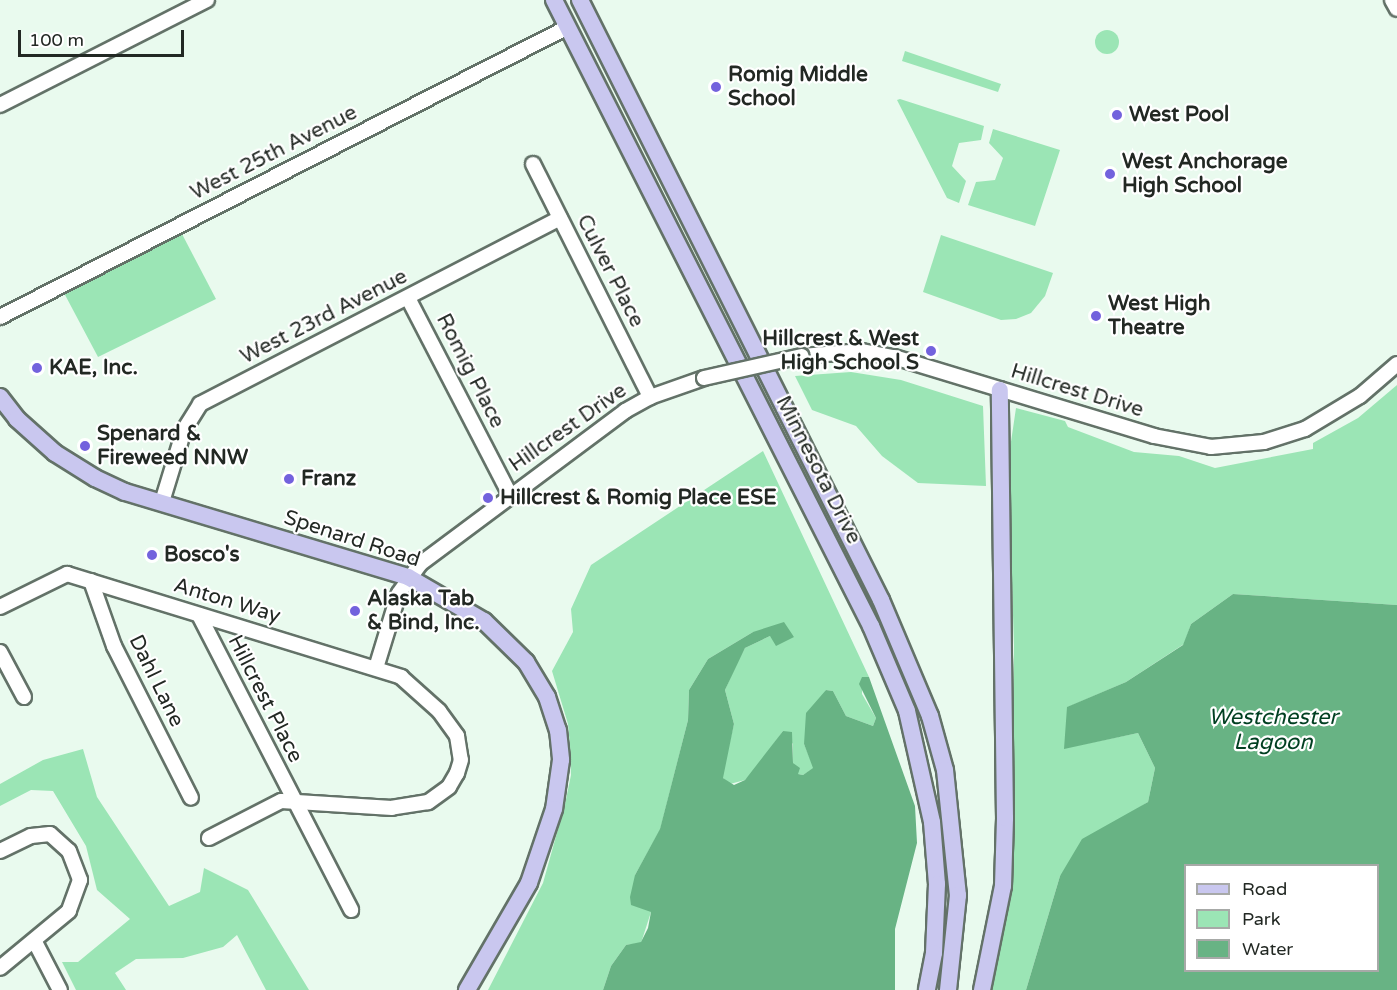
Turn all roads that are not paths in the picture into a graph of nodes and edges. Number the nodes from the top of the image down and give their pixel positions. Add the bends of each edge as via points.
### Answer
1 (207, 0) edge
2 (554, 0) edge
3 (580, 0) edge
4 (1392, 0) edge
5 (1397, 9) edge
6 (568, 27) junction
7 (0, 105) edge
8 (533, 164) dead end
9 (561, 218) junction
10 (408, 298) junction
11 (0, 317) edge
12 (1397, 364) edge
13 (1000, 390) junction
14 (650, 397) junction
15 (1, 402) edge
16 (510, 495) junction
17 (162, 502) junction
18 (408, 577) junction
19 (91, 581) junction
20 (0, 607) edge
21 (199, 615) junction
22 (0, 651) edge
23 (376, 668) junction
24 (24, 697) dead end
25 (191, 798) dead end
26 (294, 802) junction
27 (209, 838) dead end
28 (0, 851) edge
29 (351, 910) dead end
30 (35, 942) junction
31 (0, 968) edge
32 (60, 990) edge
33 (467, 990) edge
34 (927, 990) edge
35 (948, 990) edge
36 (982, 990) edge

1 - 7 street
2 - 6 main road, Minnesota Drive
3 - 35 main road, Minnesota Drive via 885,610 926,706 945,770 958,895
4 - 5 street
6 - 11 street, West 25th Avenue
6 - 34 main road, Minnesota Drive via 866,616 907,711 932,822 937,884 934,952
8 - 9 street, Culver Place
9 - 10 street, West 23rd Avenue
9 - 14 street, Culver Place
10 - 16 street, Romig Place
10 - 17 street, West 23rd Avenue via 200,404 184,430
12 - 13 street, Hillcrest Drive via 1360,396 1320,421 1264,442 1229,446 1184,443
13 - 14 street, Hillcrest Drive, bridge via 929,365 862,351 802,356 704,378
13 - 36 main road via 1003,886
14 - 16 street, Hillcrest Drive via 596,430
15 - 17 main road, Spenard Road via 39,440 74,466 125,492
16 - 18 street, Hillcrest Drive
17 - 18 main road, Spenard Road
18 - 23 street, Hillcrest Drive via 399,592
18 - 33 main road, Spenard Road via 484,621 515,649 547,697 561,746 554,809 539,858 516,908
19 - 20 street, Anton Way via 67,574
19 - 21 street, Anton Way
19 - 25 street, Dahl Lane via 114,646
21 - 23 street, Anton Way
21 - 26 street, Hillcrest Place
22 - 24 street
23 - 26 street via 411,683 450,724 460,747 460,760 449,788 412,807
26 - 27 street via 281,801
26 - 29 street, Hillcrest Place
28 - 30 street via 31,836 50,834 65,844 78,867 80,880 73,905
30 - 31 street
30 - 32 street

